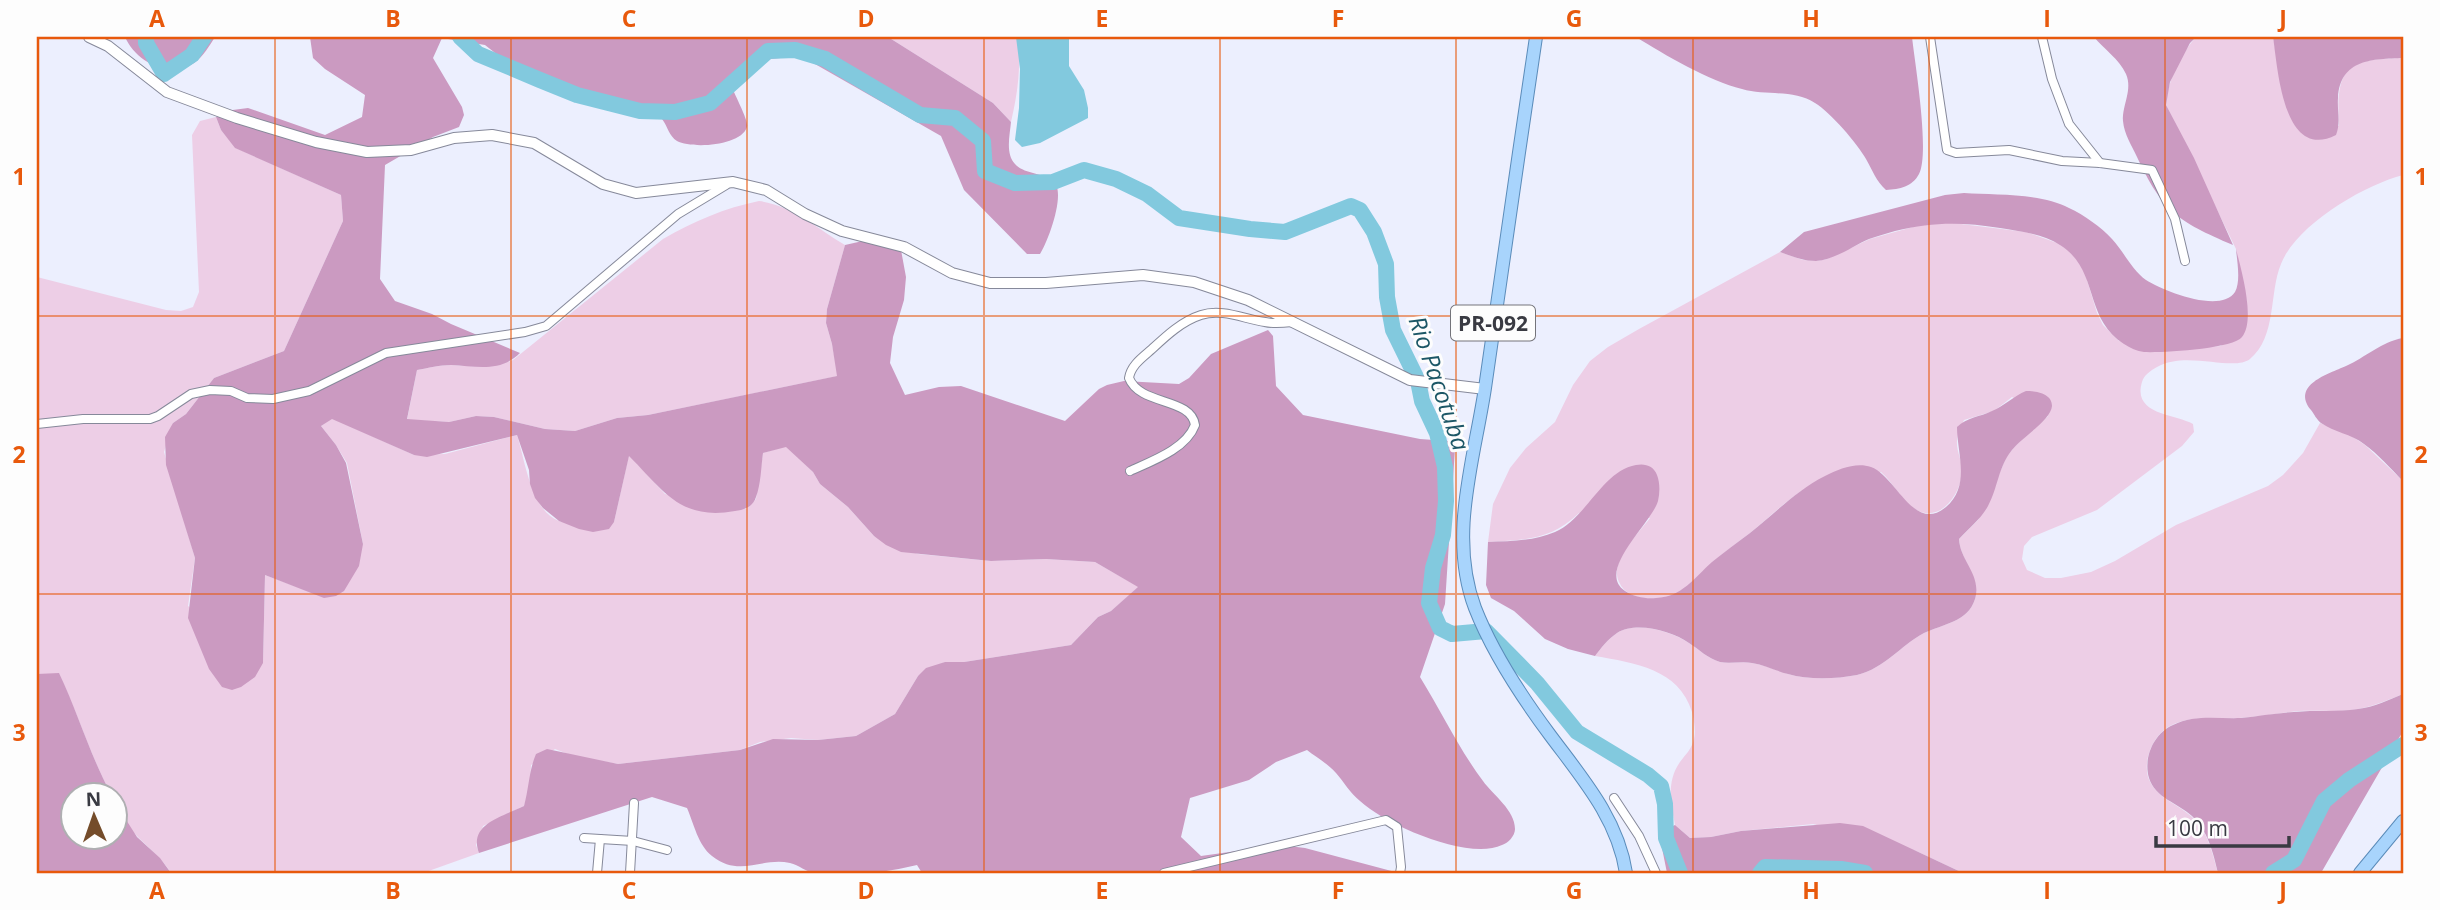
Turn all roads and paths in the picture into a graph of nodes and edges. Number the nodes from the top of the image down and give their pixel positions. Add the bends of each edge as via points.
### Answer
1 (89, 37) edge
2 (1536, 37) edge
3 (1930, 37) edge
4 (2042, 37) edge
5 (2100, 163) junction
6 (733, 182) junction
7 (2185, 261) dead end
8 (1292, 322) junction
9 (1485, 389) junction
10 (37, 424) edge
11 (1130, 471) dead end
12 (1614, 797) dead end
13 (634, 803) dead end
14 (2403, 821) edge
15 (584, 838) dead end
16 (600, 839) junction
17 (633, 842) junction
18 (667, 850) dead end
19 (597, 873) edge
20 (630, 873) edge
21 (1164, 873) edge
22 (1400, 873) edge
23 (1626, 873) edge
24 (1656, 873) edge
25 (2360, 873) edge

1 - 6 street via 108,46 167,92 316,142 367,152 411,150 454,138 492,135 534,144 603,184 636,193
2 - 9 main road, PR-092
3 - 5 street via 1947,150 2009,150
4 - 5 street via 2069,124
5 - 7 street via 2152,170 2175,219
6 - 8 street via 766,190 842,231 904,247 952,273 990,282 1046,283 1143,275 1194,282 1248,300
6 - 10 street via 678,214 546,326 386,353 309,391 273,398 211,390 191,394 150,419
8 - 9 street via 1410,380
8 - 11 street via 1203,314 1188,320 1152,349 1130,371 1131,384 1146,395 1184,409 1195,425 1172,450
9 - 23 main road, PR-092 via 1462,537 1468,586 1502,664 1592,790 1612,829
12 - 24 street
13 - 17 street
14 - 25 main road
15 - 16 street
16 - 17 street
16 - 19 street
17 - 18 street
17 - 20 street
21 - 22 street via 1386,820 1397,827

